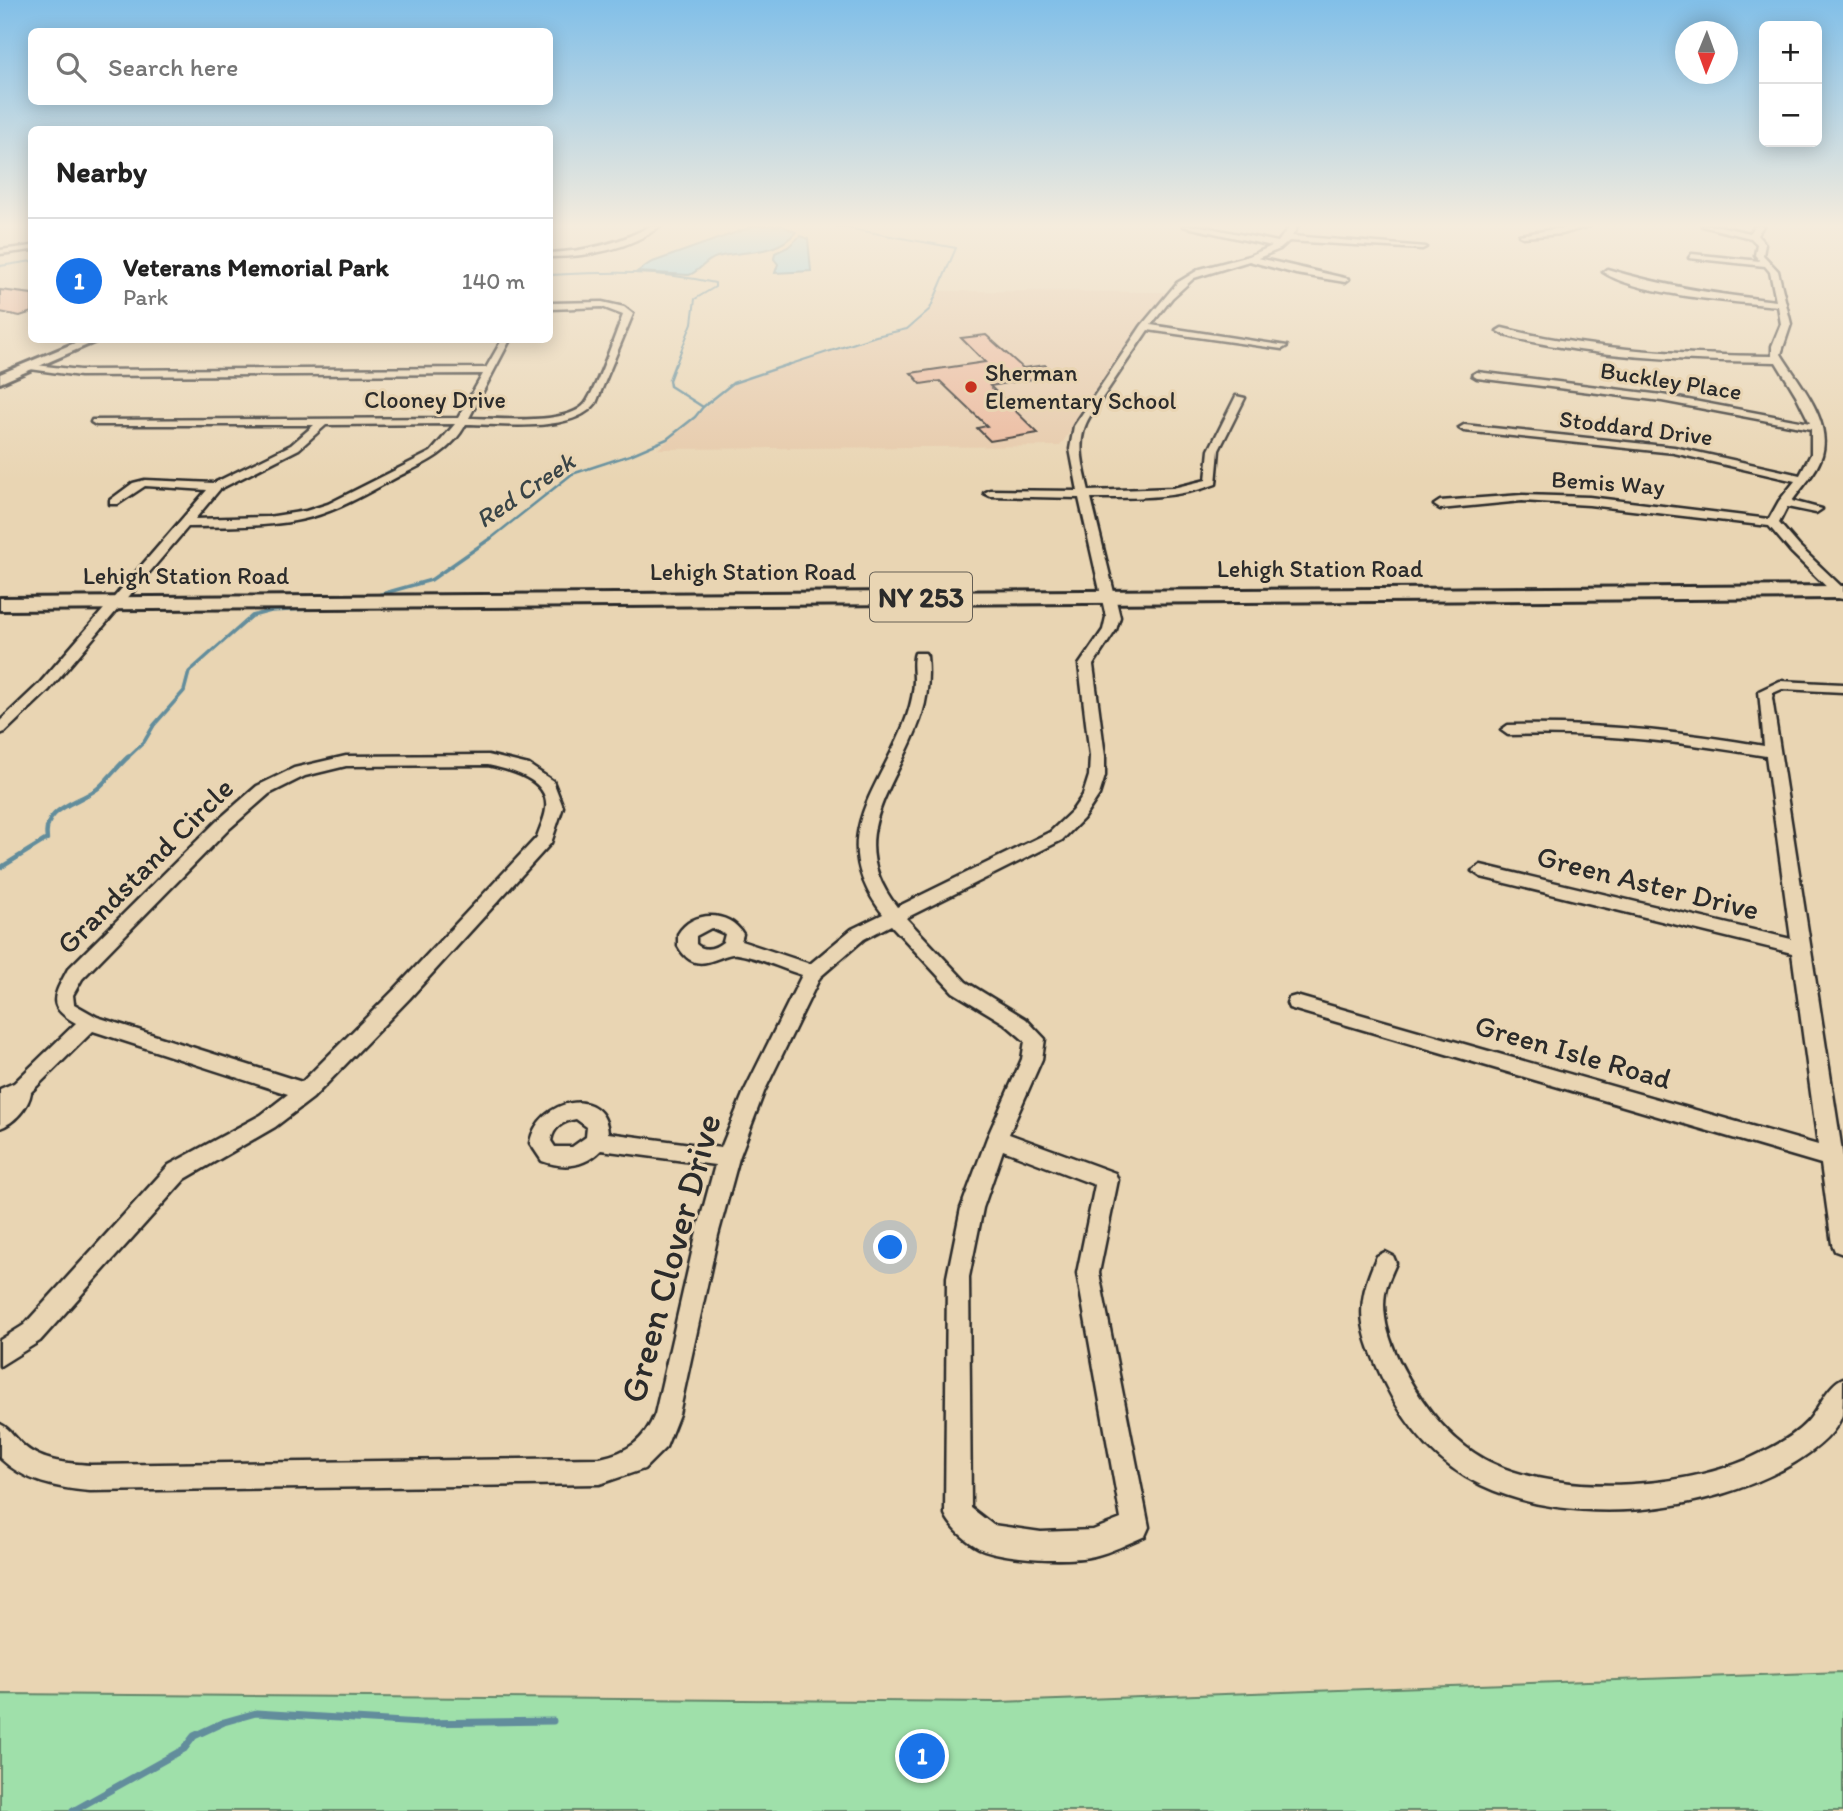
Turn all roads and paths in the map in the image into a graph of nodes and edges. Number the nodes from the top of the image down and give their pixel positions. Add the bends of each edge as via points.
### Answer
1 (623, 311) edge
2 (1159, 311) edge
3 (1783, 311) edge
4 (1147, 327) junction
5 (1502, 331) dead end
6 (85, 343) edge
7 (504, 343) edge
8 (1282, 346) dead end
9 (1779, 359) junction
10 (30, 366) junction
11 (489, 371) junction
12 (1477, 375) dead end
13 (0, 379) edge
14 (1240, 398) dead end
15 (324, 421) junction
16 (96, 422) dead end
17 (461, 422) junction
18 (1815, 427) junction
19 (1464, 428) dead end
20 (1802, 479) junction
21 (216, 486) junction
22 (990, 493) dead end
23 (1084, 493) junction
24 (114, 502) dead end
25 (1783, 503) junction
26 (1440, 505) dead end
27 (1816, 509) dead end
28 (185, 523) junction
29 (1773, 523) junction
30 (1842, 593) edge
31 (1107, 596) junction
32 (117, 603) junction
33 (0, 604) edge
34 (920, 656) dead end
35 (1843, 688) edge
36 (0, 729) edge
37 (1508, 730) dead end
38 (1773, 752) junction
39 (1481, 871) dead end
40 (891, 915) junction
41 (731, 946) dead end
42 (1802, 949) junction
43 (813, 972) junction
44 (1296, 1003) dead end
45 (90, 1022) junction
46 (22, 1089) junction
47 (306, 1092) junction
48 (0, 1102) edge
49 (0, 1119) edge
50 (997, 1138) junction
51 (596, 1140) dead end
52 (728, 1158) junction
53 (1832, 1158) junction
54 (1843, 1244) edge
55 (1385, 1264) dead end
56 (0, 1354) edge
57 (1843, 1390) edge
58 (0, 1437) edge

1 - 17 street, Clooney Drive via 628,314 589,407 579,414 552,421
2 - 4 street, Green Clover Drive
3 - 9 street via 1786,330 1776,349
4 - 8 street
4 - 23 street, Green Clover Drive via 1078,428 1075,449
5 - 9 street via 1666,355
6 - 10 main road
7 - 11 street
9 - 18 street via 1801,390
10 - 11 street via 80,373
10 - 13 main road
11 - 17 street
12 - 18 street, Buckley Place via 1662,398
14 - 23 street via 1214,450 1214,477 1209,485 1174,491
15 - 16 street, Clooney Drive
15 - 17 street, Clooney Drive
15 - 21 street via 295,447
17 - 28 street via 435,454 320,510 268,521
18 - 20 street via 1818,453
19 - 20 street, Stoddard Drive via 1674,450
20 - 25 street
21 - 24 street via 145,483
21 - 28 street
22 - 23 street
23 - 31 street, Green Clover Drive
25 - 27 street
25 - 29 street
26 - 29 street, Bemis Way via 1522,498 1589,501
28 - 32 street
29 - 30 street
30 - 31 main road, Lehigh Station Road / NY 253
31 - 32 main road, Lehigh Station Road / NY 253
31 - 40 street, Green Clover Drive via 1113,623 1086,664 1099,762 1088,802 1069,825 1039,846
32 - 33 main road, Lehigh Station Road / NY 253
32 - 36 street via 44,687
34 - 40 street via 916,711 872,808 862,842 869,877
35 - 38 street via 1780,685 1766,691
37 - 38 street via 1637,731
38 - 42 street
39 - 42 street, Green Aster Drive
40 - 43 street, Green Clover Drive via 858,934
40 - 50 street via 964,990 1024,1026 1035,1039 1032,1059
41 - 43 street
42 - 53 street
43 - 52 street, Green Clover Drive via 754,1092
44 - 53 street, Green Isle Road
45 - 46 street
45 - 47 street, Grandstand Circle
45 - 47 street, Grandstand Circle via 65,1008 64,995 75,974 263,790 300,772 346,761 488,760 524,769 547,785 555,807 545,839
46 - 48 street
46 - 49 street via 20,1099
47 - 56 street, Grandstand Circle via 268,1121 177,1172 32,1333
50 - 50 street via 972,1208 958,1277 958,1514 987,1538 1041,1545 1093,1543 1136,1527 1088,1273 1107,1180
51 - 52 street
52 - 58 street, Green Clover Drive via 667,1414 654,1445 632,1463 600,1471 90,1478 36,1469 19,1460
53 - 54 street
55 - 57 street via 1373,1297 1377,1328 1387,1362 1412,1411 1461,1459 1490,1476 1528,1489 1599,1496 1648,1494 1738,1476 1802,1444 1826,1419

